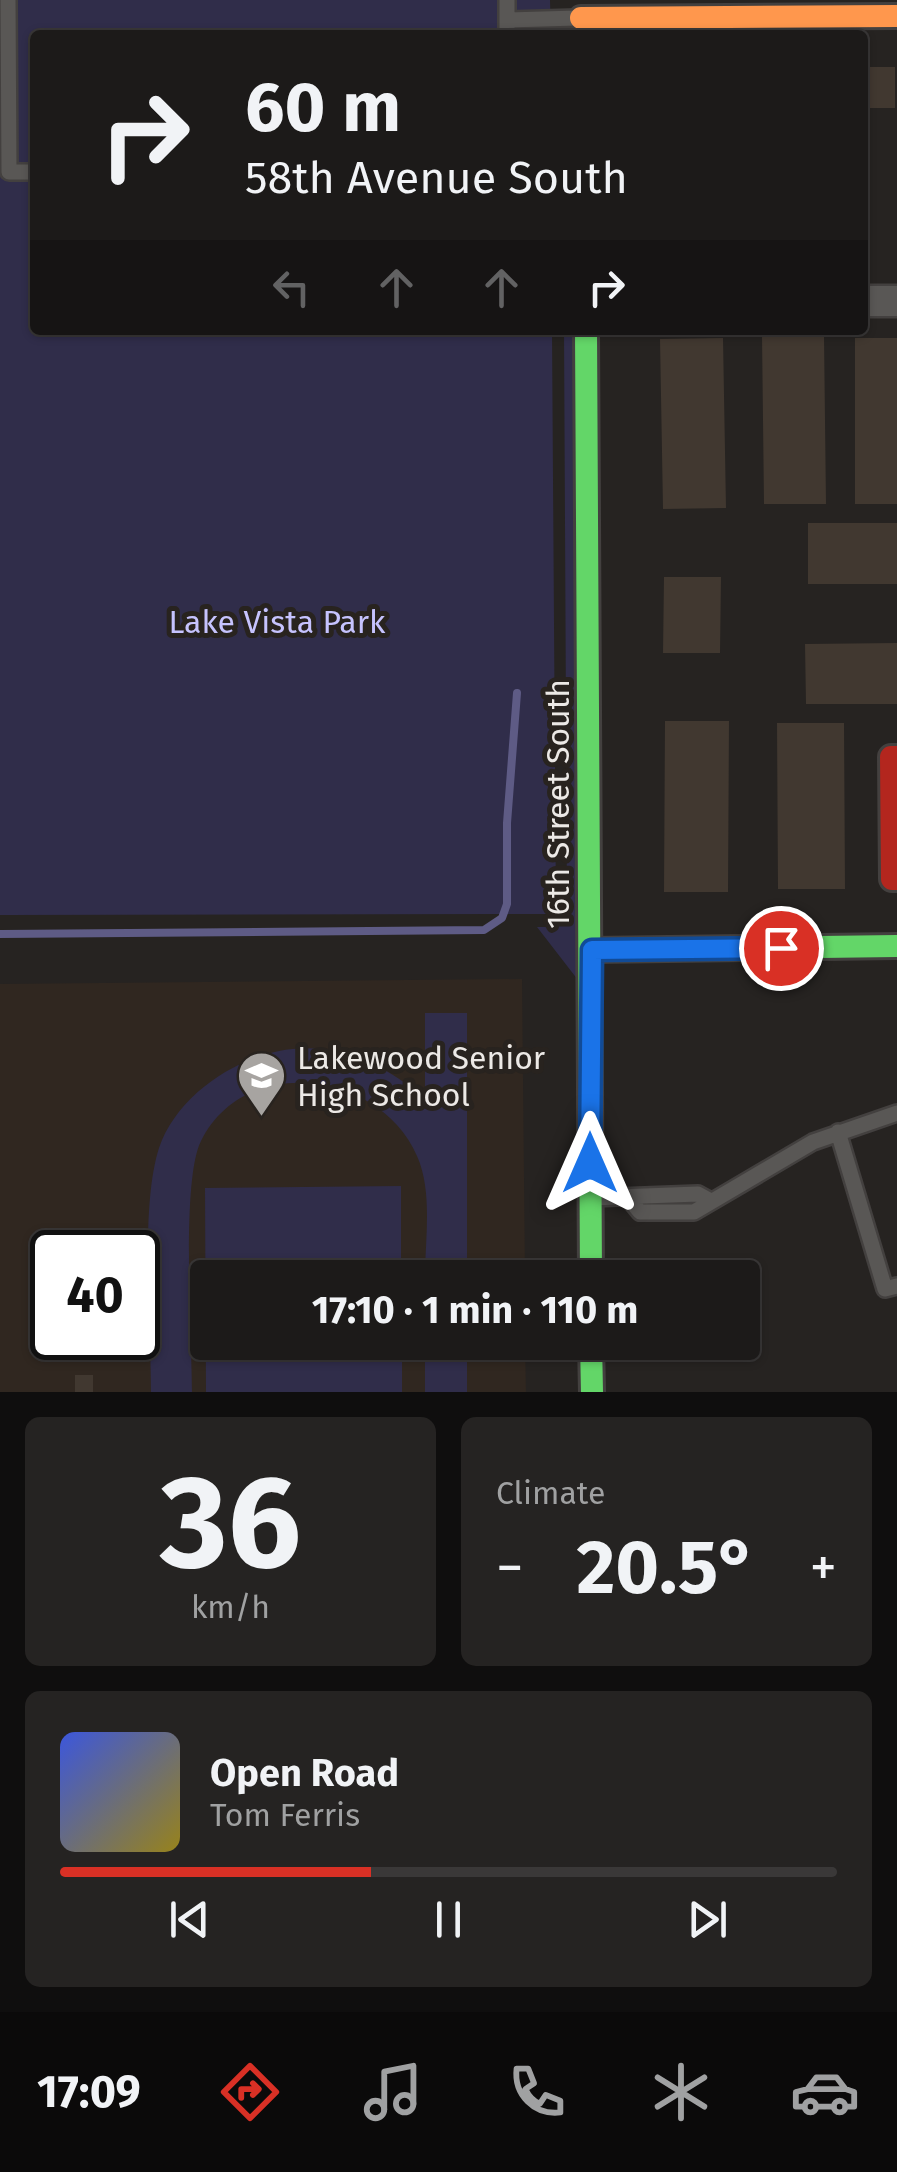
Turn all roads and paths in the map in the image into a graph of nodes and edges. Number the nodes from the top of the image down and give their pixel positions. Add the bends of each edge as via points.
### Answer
1 (8, 0) edge
2 (508, 0) edge
3 (897, 16) edge
4 (581, 18) edge
5 (507, 27) edge
6 (30, 172) edge
7 (868, 302) edge
8 (897, 302) edge
9 (586, 335) edge
10 (897, 756) edge
11 (897, 879) edge
12 (897, 946) edge
13 (592, 950) junction
14 (897, 1113) edge
15 (838, 1132) junction
16 (590, 1198) junction
17 (591, 1260) edge
18 (897, 1286) edge
19 (591, 1360) edge
20 (592, 1392) edge

1 - 6 lane via 10,172
2 - 5 lane
3 - 4 street
4 - 5 lane
7 - 8 street
9 - 13 street, 16th Street South
10 - 11 street via 891,756
12 - 13 street
13 - 16 street, 16th Street South
14 - 15 lane
15 - 16 lane via 694,1212 640,1212 630,1200
15 - 18 lane via 885,1289
16 - 17 street, 16th Street South
19 - 20 street

